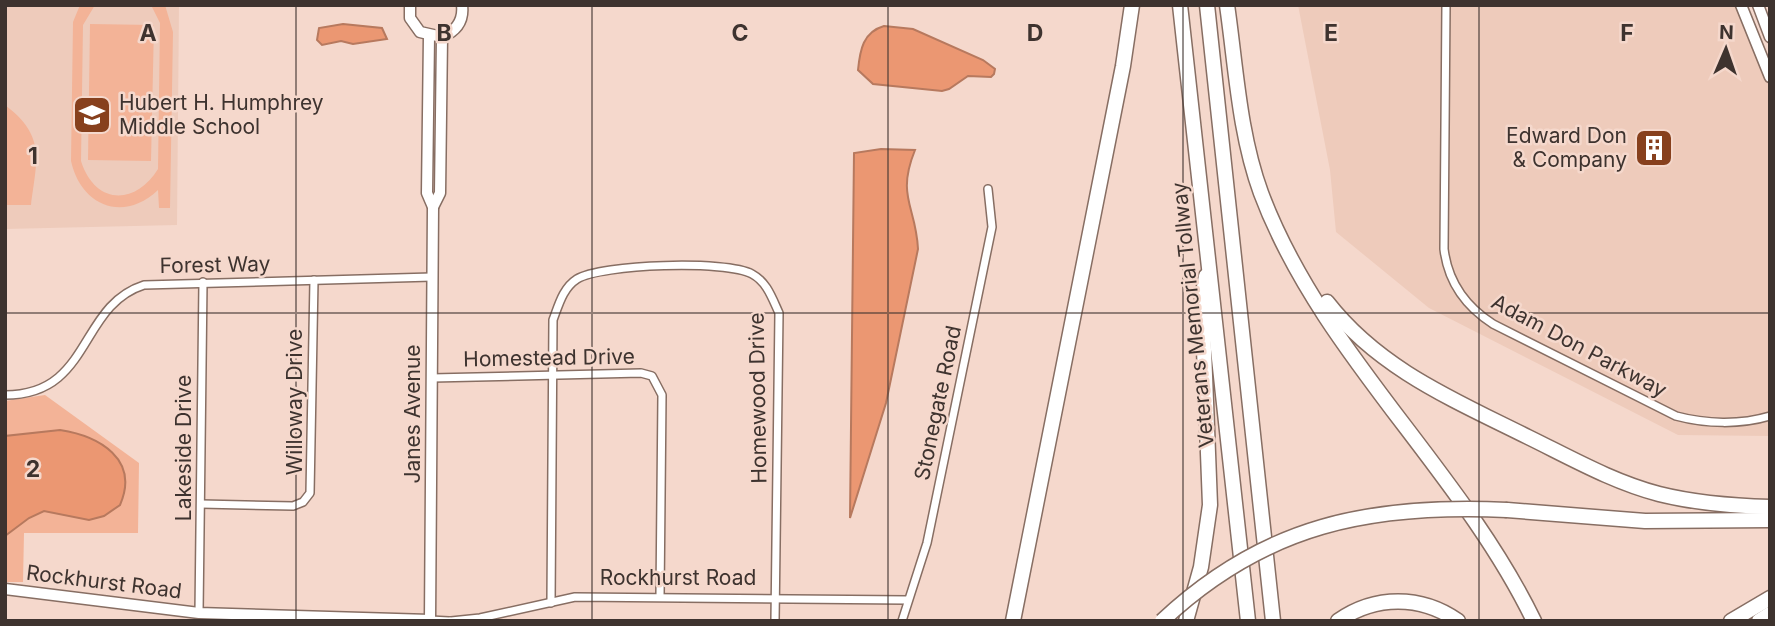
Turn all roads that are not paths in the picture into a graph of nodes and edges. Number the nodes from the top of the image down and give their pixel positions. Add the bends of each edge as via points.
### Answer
1 (410, 5) edge
2 (462, 5) edge
3 (1132, 5) edge
4 (1180, 5) edge
5 (1207, 5) edge
6 (1227, 5) edge
7 (1446, 5) edge
8 (1741, 5) edge
9 (1758, 5) edge
10 (429, 36) junction
11 (442, 37) junction
12 (1770, 37) edge
13 (1770, 77) edge
14 (988, 189) dead end
15 (433, 207) junction
16 (1287, 251) junction
17 (1208, 261) junction
18 (432, 277) junction
19 (314, 280) junction
20 (203, 282) junction
21 (553, 375) junction
22 (432, 378) junction
23 (5, 395) edge
24 (1770, 416) edge
25 (201, 504) junction
26 (1770, 507) edge
27 (1770, 520) edge
28 (5, 589) edge
29 (660, 597) junction
30 (775, 598) junction
31 (1770, 598) edge
32 (907, 600) junction
33 (551, 603) junction
34 (200, 613) junction
35 (1770, 614) edge
36 (430, 620) edge
37 (450, 621) edge
38 (775, 621) edge
39 (902, 621) edge
40 (1013, 621) edge
41 (1162, 621) edge
42 (1186, 621) edge
43 (1248, 621) edge
44 (1273, 621) edge
45 (1338, 621) edge
46 (1458, 621) edge
47 (1534, 621) edge
48 (1731, 621) edge
49 (1759, 621) edge

1 - 10 street via 414,25
2 - 11 street via 458,27
3 - 40 highway via 1124,66
4 - 17 highway, Veterans Memorial Tollway
5 - 44 highway
6 - 16 highway via 1252,163
7 - 24 street, Adam Don Parkway via 1444,248 1452,279 1468,305 1493,324 1676,416 1743,422
8 - 13 street
9 - 12 street
10 - 11 street
10 - 15 street, Janes Avenue via 427,193
11 - 15 street, Janes Avenue via 440,193
14 - 32 street, Stonegate Road via 992,227 927,543
15 - 18 street, Janes Avenue
16 - 26 highway via 1346,325 1384,358 1433,390 1636,487 1708,503
16 - 47 highway via 1364,371 1460,501
17 - 42 highway via 1202,298 1210,505 1201,567
17 - 43 highway, Veterans Memorial Tollway
18 - 19 street, Forest Way
18 - 22 street, Janes Avenue
19 - 20 street, Forest Way
19 - 25 street, Willoway Drive via 310,493 293,506
20 - 23 street, Forest Way via 130,290 115,302 53,384 33,393
20 - 25 street, Lakeside Drive
21 - 22 street, Homestead Drive
21 - 29 street, Homestead Drive via 641,373 653,376 661,387
21 - 30 street, Homewood Drive via 553,320 562,294 574,280 590,272 728,266 752,274 767,286 779,313
21 - 33 street, Homewood Drive
22 - 36 street, Janes Avenue
25 - 34 street, Lakeside Drive
27 - 41 highway, bridge via 1645,521 1507,510 1411,509 1368,514 1315,528 1234,566
28 - 34 street, Rockhurst Road
29 - 30 street, Rockhurst Road
29 - 33 street, Rockhurst Road via 575,597
30 - 32 street, Rockhurst Road
30 - 38 street, Homewood Drive
31 - 48 highway
32 - 39 street, Stonegate Road
33 - 37 street, Rockhurst Road
34 - 36 street, Rockhurst Road
35 - 49 highway
36 - 37 street, Rockhurst Road
45 - 46 highway via 1367,606 1396,601 1431,607

